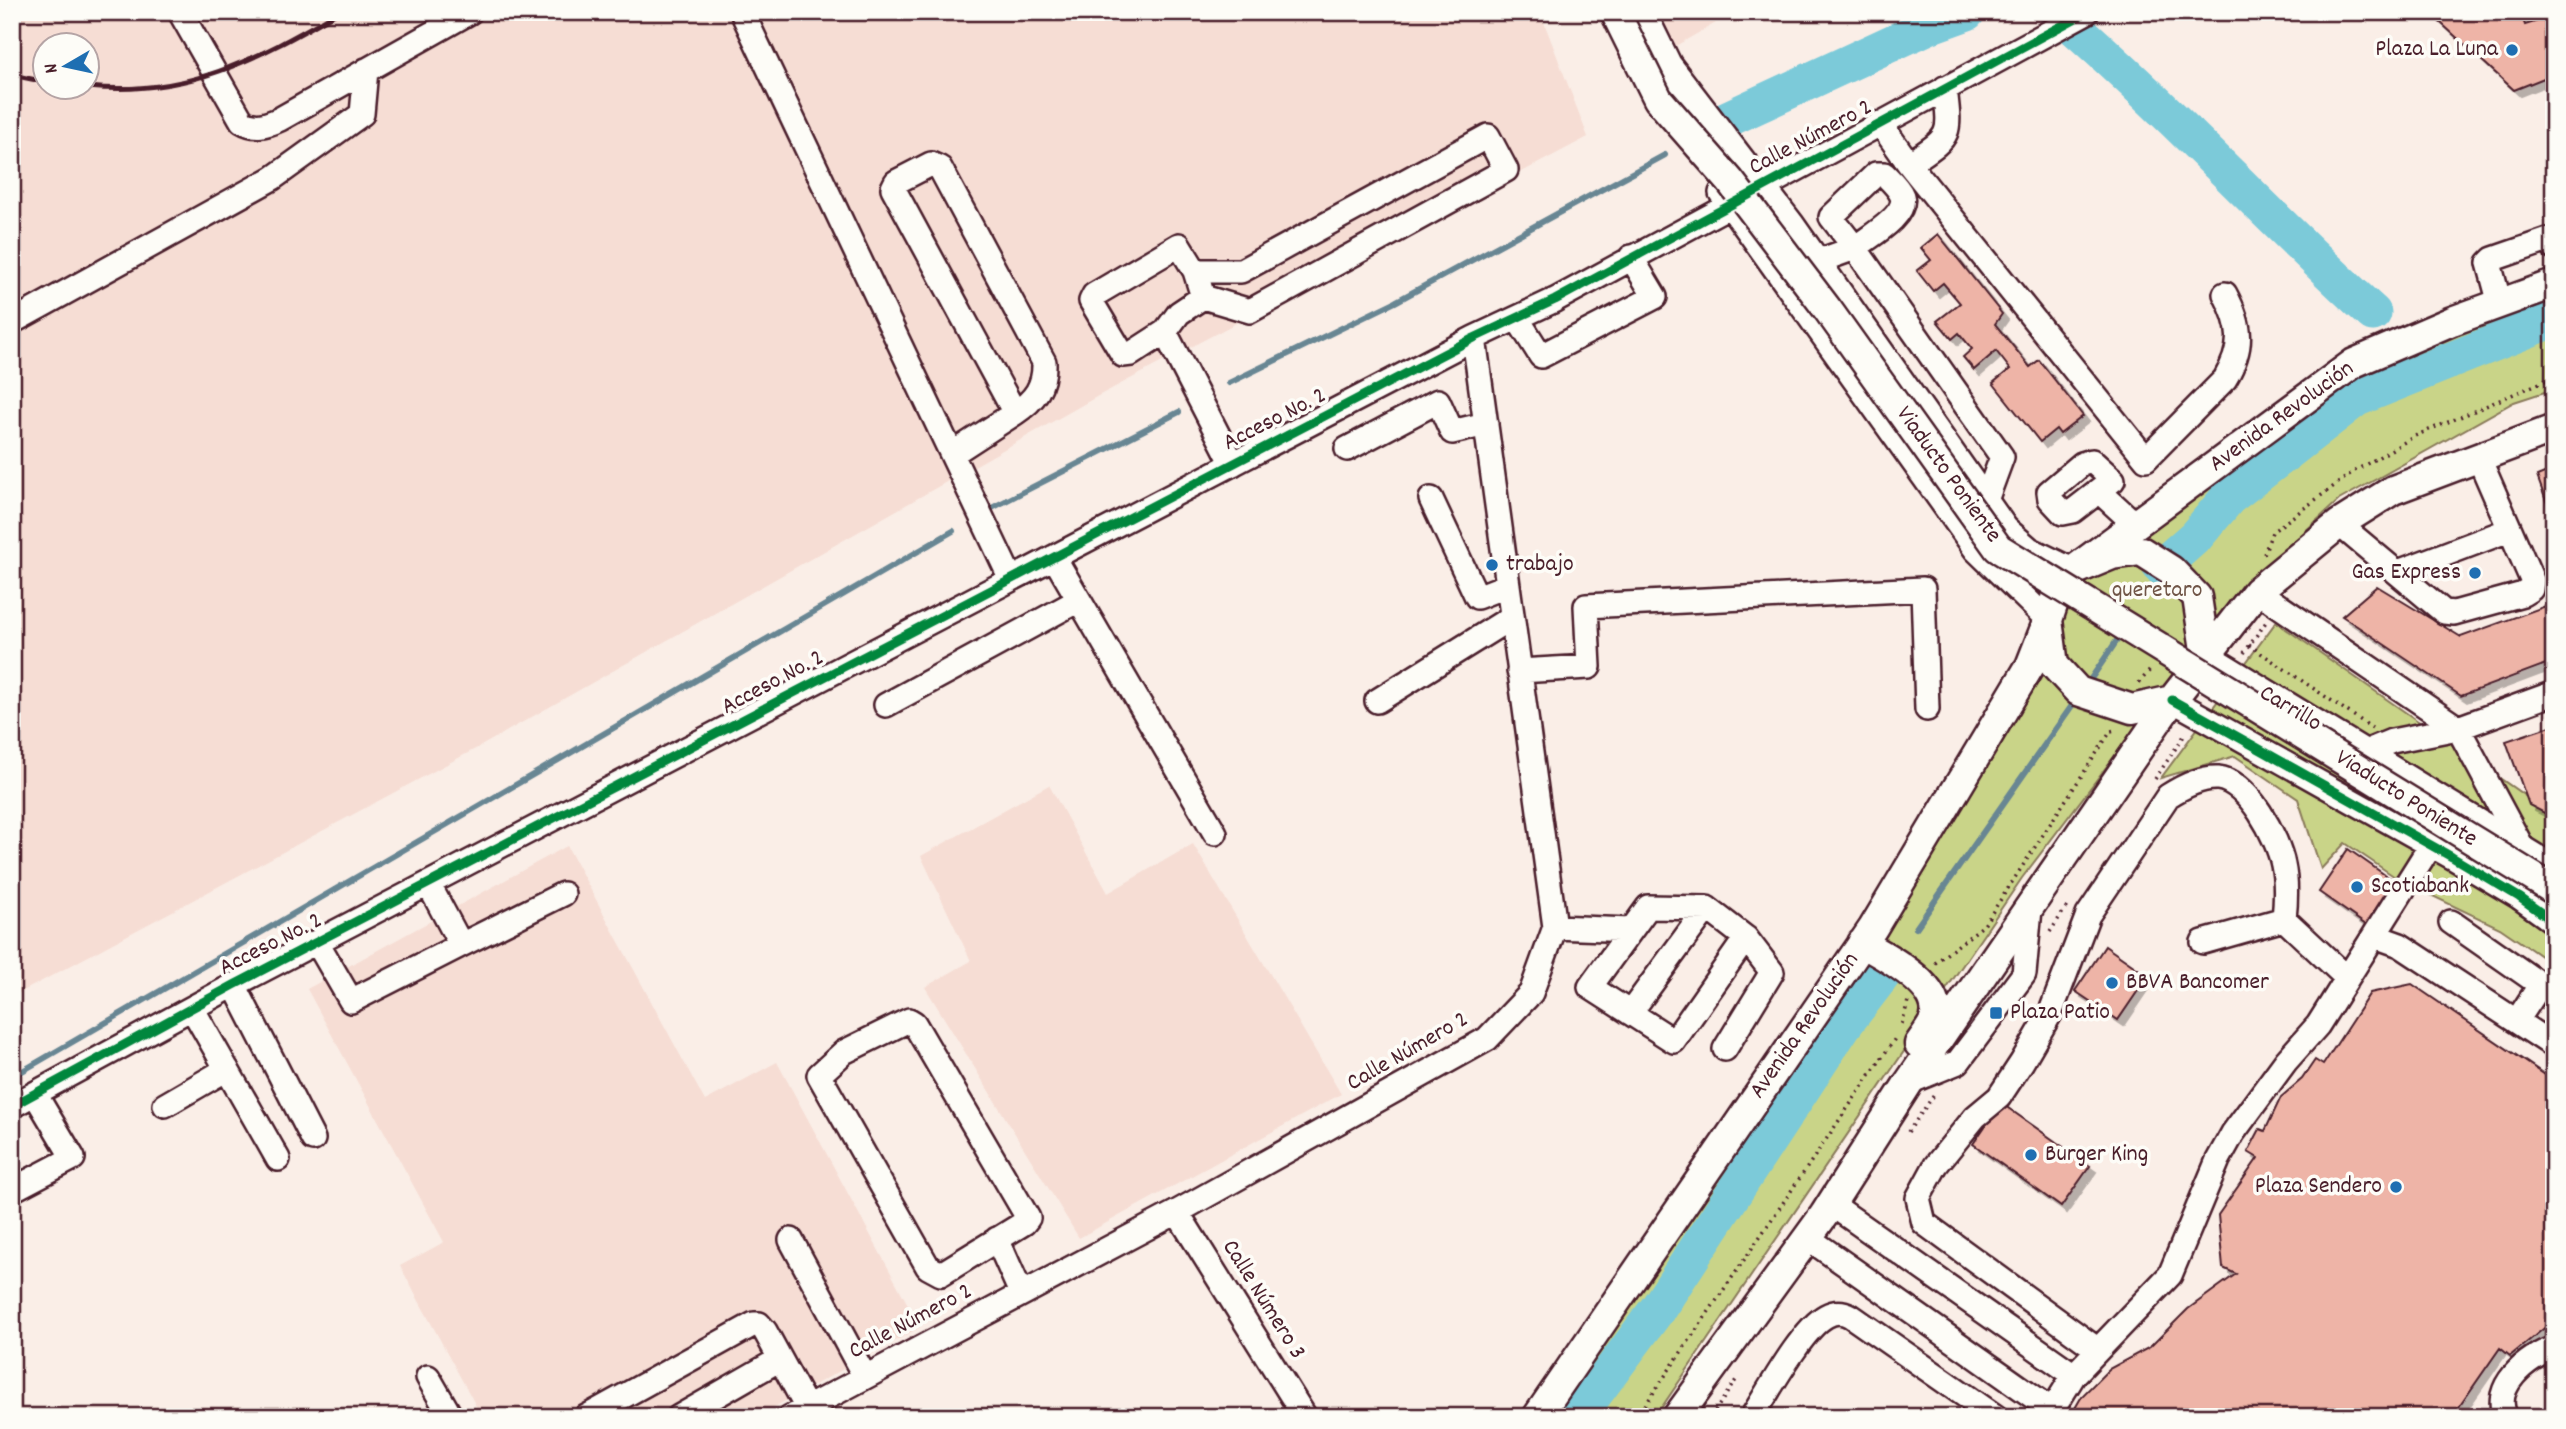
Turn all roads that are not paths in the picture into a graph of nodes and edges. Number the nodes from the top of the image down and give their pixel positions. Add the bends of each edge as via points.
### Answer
1 (180, 12) edge
2 (470, 12) edge
3 (742, 12) edge
4 (1603, 12) edge
5 (1615, 12) edge
6 (1641, 12) edge
7 (2087, 12) edge
8 (366, 70) junction
9 (1945, 88) junction
10 (1880, 123) junction
11 (1909, 164) junction
12 (1759, 187) junction
13 (1724, 197) junction
14 (2554, 248) edge
15 (1631, 257) junction
16 (1816, 261) junction
17 (1195, 271) junction
18 (2554, 284) edge
19 (2225, 294) dead end
20 (1203, 297) junction
21 (1555, 300) joint
22 (2500, 304) junction
23 (1517, 318) junction
24 (12, 321) edge
25 (1165, 332) junction
26 (1474, 338) junction
27 (1015, 413) junction
28 (1486, 425) junction
29 (2554, 429) edge
30 (1348, 449) dead end
31 (952, 454) junction
32 (2478, 456) junction
33 (1233, 464) junction
34 (2100, 492) dead end
35 (1431, 499) dead end
36 (1985, 503) junction
37 (2135, 524) junction
38 (2339, 524) junction
39 (2509, 530) junction
40 (1054, 557) junction
41 (2071, 572) junction
42 (2398, 572) junction
43 (1011, 579) junction
44 (1508, 585) junction
45 (2257, 591) junction
46 (1079, 600) junction
47 (1512, 617) junction
48 (2048, 620) junction
49 (2206, 657) junction
50 (1519, 671) junction
51 (2554, 693) edge
52 (2172, 700) junction
53 (1377, 701) dead end
54 (886, 705) dead end
55 (1927, 709) dead end
56 (2458, 728) junction
57 (2363, 753) junction
58 (2454, 809) junction
59 (1215, 833) dead end
60 (2433, 846) junction
61 (2522, 849) junction
62 (2554, 870) edge
63 (429, 885) junction
64 (2554, 890) edge
65 (563, 894) dead end
66 (1707, 908) junction
67 (2284, 919) junction
68 (2451, 922) dead end
69 (2554, 922) edge
70 (1555, 927) junction
71 (1630, 929) junction
72 (2375, 936) junction
73 (1746, 938) junction
74 (2203, 942) dead end
75 (318, 944) junction
76 (461, 946) junction
77 (1868, 946) junction
78 (2347, 978) junction
79 (234, 985) junction
80 (2547, 989) edge
81 (192, 1008) junction
82 (1630, 1013) junction
83 (2518, 1020) junction
84 (2554, 1046) edge
85 (1725, 1049) dead end
86 (227, 1069) junction
87 (35, 1094) junction
88 (165, 1105) dead end
89 (12, 1106) edge
90 (1879, 1132) junction
91 (313, 1139) dead end
92 (278, 1159) dead end
93 (12, 1190) edge
94 (1831, 1205) junction
95 (1177, 1212) junction
96 (1808, 1238) junction
97 (997, 1239) junction
98 (792, 1240) dead end
99 (1021, 1293) junction
100 (2554, 1348) edge
101 (2098, 1350) junction
102 (780, 1359) junction
103 (2074, 1375) junction
104 (428, 1377) dead end
105 (865, 1377) junction
106 (799, 1412) edge
107 (2050, 1413) edge
108 (451, 1417) edge
109 (586, 1417) edge
110 (679, 1417) edge
111 (1305, 1417) edge
112 (1537, 1417) edge
113 (1677, 1417) edge
114 (1752, 1417) edge
115 (1996, 1417) edge
116 (2506, 1417) edge

1 - 8 street via 242,121 250,126 270,124
2 - 8 street
3 - 31 street
4 - 13 street via 1661,116
5 - 64 main road, Viaducto Poniente, bridge via 1658,99 1730,181 1998,548
6 - 12 main road via 1667,65
7 - 9 street, Calle Número 2
8 - 24 street via 362,114 273,178
9 - 10 street, Calle Número 2
9 - 11 street via 1949,127 1944,139
10 - 11 street
10 - 12 street, Calle Número 2
11 - 19 street via 2146,459 2233,366 2241,331
12 - 13 street, Calle Número 2
12 - 16 main road
13 - 15 street, Calle Número 2
13 - 48 street via 1976,550
14 - 22 street via 2548,240 2489,263
15 - 21 street, Calle Número 2
15 - 23 street via 1655,296 1541,356
16 - 36 main road
16 - 36 street via 1855,248 2002,457
17 - 20 street
17 - 20 street via 1241,271 1488,136 1506,170 1250,311
17 - 25 street via 1179,245 1091,301 1122,355
18 - 22 main road, Avenida Revolución
20 - 25 street via 1179,313
21 - 23 street, Acceso No. 2
22 - 37 main road, Avenida Revolución via 2354,363
23 - 26 street, Acceso No. 2
25 - 33 street
26 - 28 street, Calle Número 2
26 - 33 street, Acceso No. 2
27 - 27 street via 1040,389 1044,362 940,168 931,164 893,188
27 - 31 street
28 - 30 street via 1452,432 1438,401
28 - 44 street, Calle Número 2
29 - 32 main road
31 - 43 street
32 - 38 main road via 2393,490
32 - 39 street
33 - 40 street, Acceso No. 2
34 - 37 street
35 - 44 street via 1477,597
36 - 41 main road via 2004,530 2028,551
37 - 41 main road, Avenida Revolución
38 - 42 street
38 - 45 main road
39 - 42 street
39 - 42 street via 2532,580 2531,589 2523,594 2444,612
40 - 43 street, Acceso No. 2
40 - 46 street
41 - 48 main road via 2058,590
41 - 49 main road via 2112,555 2141,551 2171,570 2197,597
43 - 63 street, Acceso No. 2
44 - 47 street, Calle Número 2
45 - 49 main road
45 - 56 street
46 - 54 street
46 - 59 street
47 - 50 street, Calle Número 2
47 - 53 street
48 - 52 main road via 2052,660 2078,691 2132,709
48 - 77 main road, Avenida Revolución via 2031,666
49 - 52 main road
49 - 57 main road, Carrillo
50 - 55 street via 1588,667 1586,606 1923,589
50 - 70 street, Calle Número 2
51 - 56 street
52 - 60 street
52 - 90 main road
56 - 57 street via 2392,741
56 - 61 street
57 - 58 main road, Carrillo
58 - 60 street
58 - 61 main road, Carrillo
60 - 69 street
60 - 72 street
61 - 62 main road, Carrillo
63 - 75 street, Acceso No. 2
63 - 76 street
65 - 76 street
66 - 71 street via 1648,907
66 - 73 street
66 - 82 street
67 - 74 street
67 - 78 street
67 - 101 street via 2283,864 2256,806 2232,783 2218,778 2168,796 2088,915 2050,1014 2022,1062 1999,1097 1975,1117 1936,1165 1918,1198 1923,1223
68 - 80 street
70 - 71 street
70 - 95 street, Calle Número 2 via 1531,993 1487,1039
71 - 82 street via 1590,987
72 - 78 street
72 - 83 street via 2400,945
73 - 82 street via 1674,1041
73 - 85 street via 1772,972
75 - 76 street via 351,1001
75 - 79 street, Acceso No. 2
77 - 90 main road via 1917,978 1935,1003 1935,1019 1880,1102
77 - 112 main road, Avenida Revolución
78 - 101 street via 2318,1025 2232,1133 2170,1275
79 - 81 street, Acceso No. 2
79 - 91 street
80 - 83 street
81 - 86 street
81 - 87 street, Acceso No. 2
83 - 84 street
86 - 88 street
86 - 92 street
87 - 89 street, Acceso No. 2
87 - 93 street via 73,1158
90 - 94 main road
94 - 96 main road
94 - 103 street
95 - 99 street, Calle Número 2
95 - 111 street, Calle Número 3
96 - 107 street
96 - 113 main road
97 - 97 street via 1024,1223 1026,1211 914,1023 903,1021 885,1030 823,1069 821,1083 933,1272 941,1274 963,1263
97 - 99 street
98 - 105 street
99 - 105 street, Calle Número 2
100 - 116 street via 2539,1354 2503,1387 2500,1406
101 - 103 street
102 - 106 street
102 - 109 street via 762,1327 750,1325
102 - 110 street
103 - 107 street
104 - 108 street
105 - 106 street, Calle Número 2
114 - 115 street via 1800,1343 1824,1317 1844,1312

